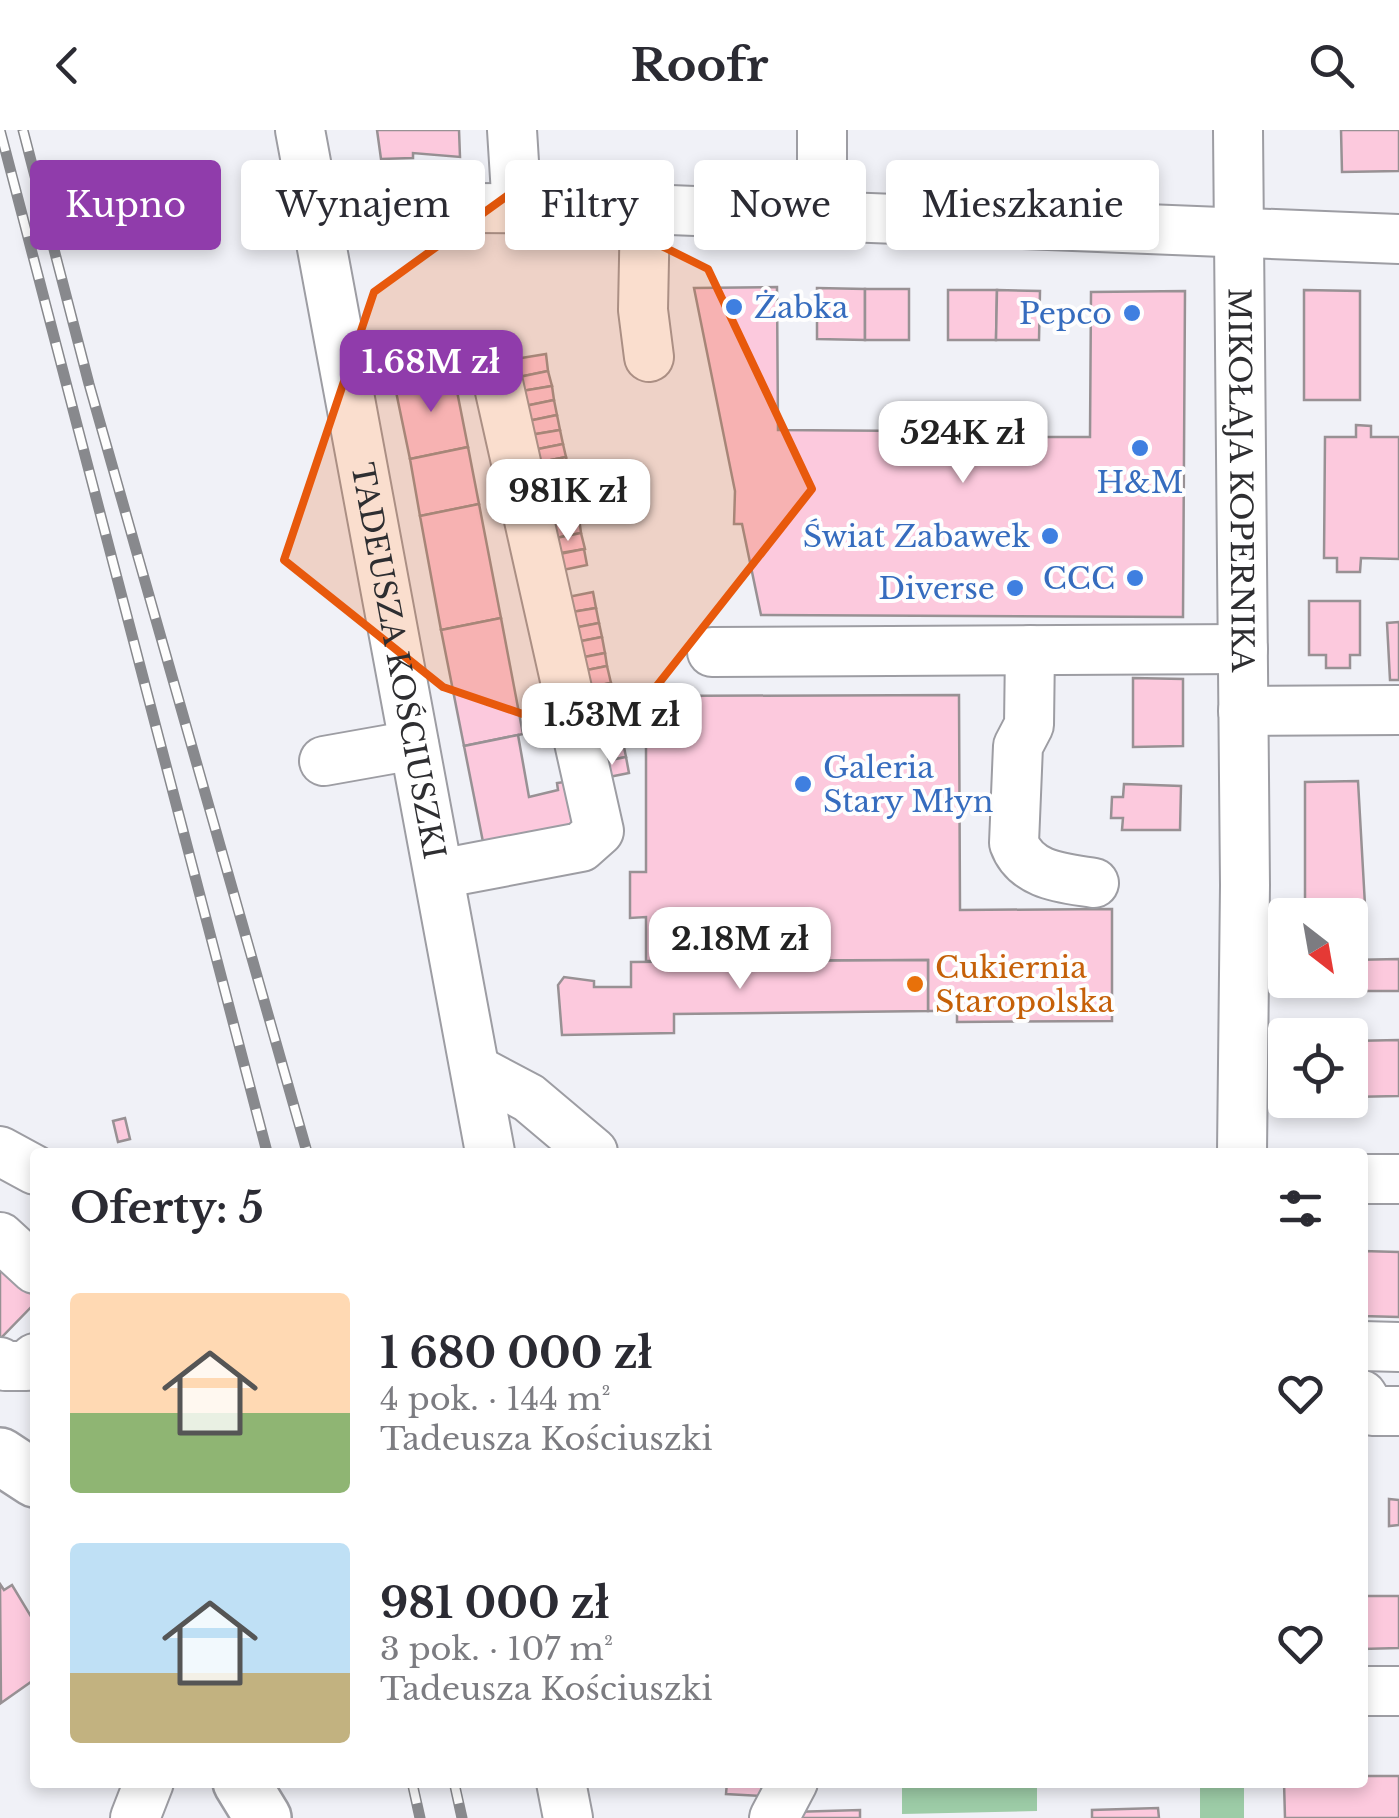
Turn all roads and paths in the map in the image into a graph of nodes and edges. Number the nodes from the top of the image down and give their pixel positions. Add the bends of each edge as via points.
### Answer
1 (300, 130) edge
2 (512, 130) edge
3 (822, 130) edge
4 (1238, 130) edge
5 (306, 160) edge
6 (514, 160) edge
7 (822, 160) edge
8 (866, 219) edge
9 (1238, 236) junction
10 (1399, 239) edge
11 (323, 250) edge
12 (645, 250) edge
13 (649, 357) dead end
14 (495, 369) dead end
15 (1244, 649) junction
16 (1030, 650) junction
17 (712, 652) dead end
18 (1399, 710) edge
19 (1243, 712) junction
20 (414, 745) junction
21 (324, 761) dead end
22 (439, 874) junction
23 (1094, 883) dead end
24 (478, 1071) junction
25 (489, 1148) edge
26 (588, 1148) edge
27 (1242, 1148) edge
28 (0, 1152) edge
29 (30, 1167) edge
30 (1368, 1178) edge
31 (1399, 1179) edge
32 (0, 1236) edge
33 (30, 1265) edge
34 (1368, 1346) edge
35 (1399, 1347) edge
36 (0, 1362) edge
37 (30, 1362) edge
38 (1368, 1405) edge
39 (1399, 1411) edge
40 (0, 1428) edge
41 (30, 1437) edge
42 (0, 1456) edge
43 (30, 1476) edge
44 (1368, 1691) edge
45 (1399, 1691) edge
46 (147, 1788) edge
47 (245, 1788) edge
48 (562, 1788) edge
49 (790, 1788) edge
50 (135, 1818) edge
51 (263, 1818) edge
52 (568, 1818) edge
53 (774, 1818) edge

1 - 5 street, TADEUSZA KOŚCIUSZKI
2 - 6 street
3 - 7 street
4 - 9 street, MIKOŁAJA KOPERNIKA
8 - 9 street
9 - 10 street
9 - 15 street, MIKOŁAJA KOPERNIKA
11 - 20 street, TADEUSZA KOŚCIUSZKI
12 - 13 street
14 - 22 street via 599,831 581,847
15 - 16 street
15 - 19 street, MIKOŁAJA KOPERNIKA
16 - 17 street
16 - 23 street via 1030,725 1018,746 1014,843 1035,869
18 - 19 street, MIKOŁAJA KOPERNIKA
19 - 27 street, MIKOŁAJA KOPERNIKA
20 - 21 street
20 - 22 street, TADEUSZA KOŚCIUSZKI
22 - 24 street, TADEUSZA KOŚCIUSZKI
24 - 25 street, TADEUSZA KOŚCIUSZKI
24 - 26 street via 529,1098
28 - 29 street
30 - 31 street
32 - 33 street
34 - 35 street
36 - 37 street
38 - 39 street via 1372,1412
40 - 41 main road
42 - 43 main road
44 - 45 street
46 - 50 street
47 - 51 main road
48 - 52 street
49 - 53 street

